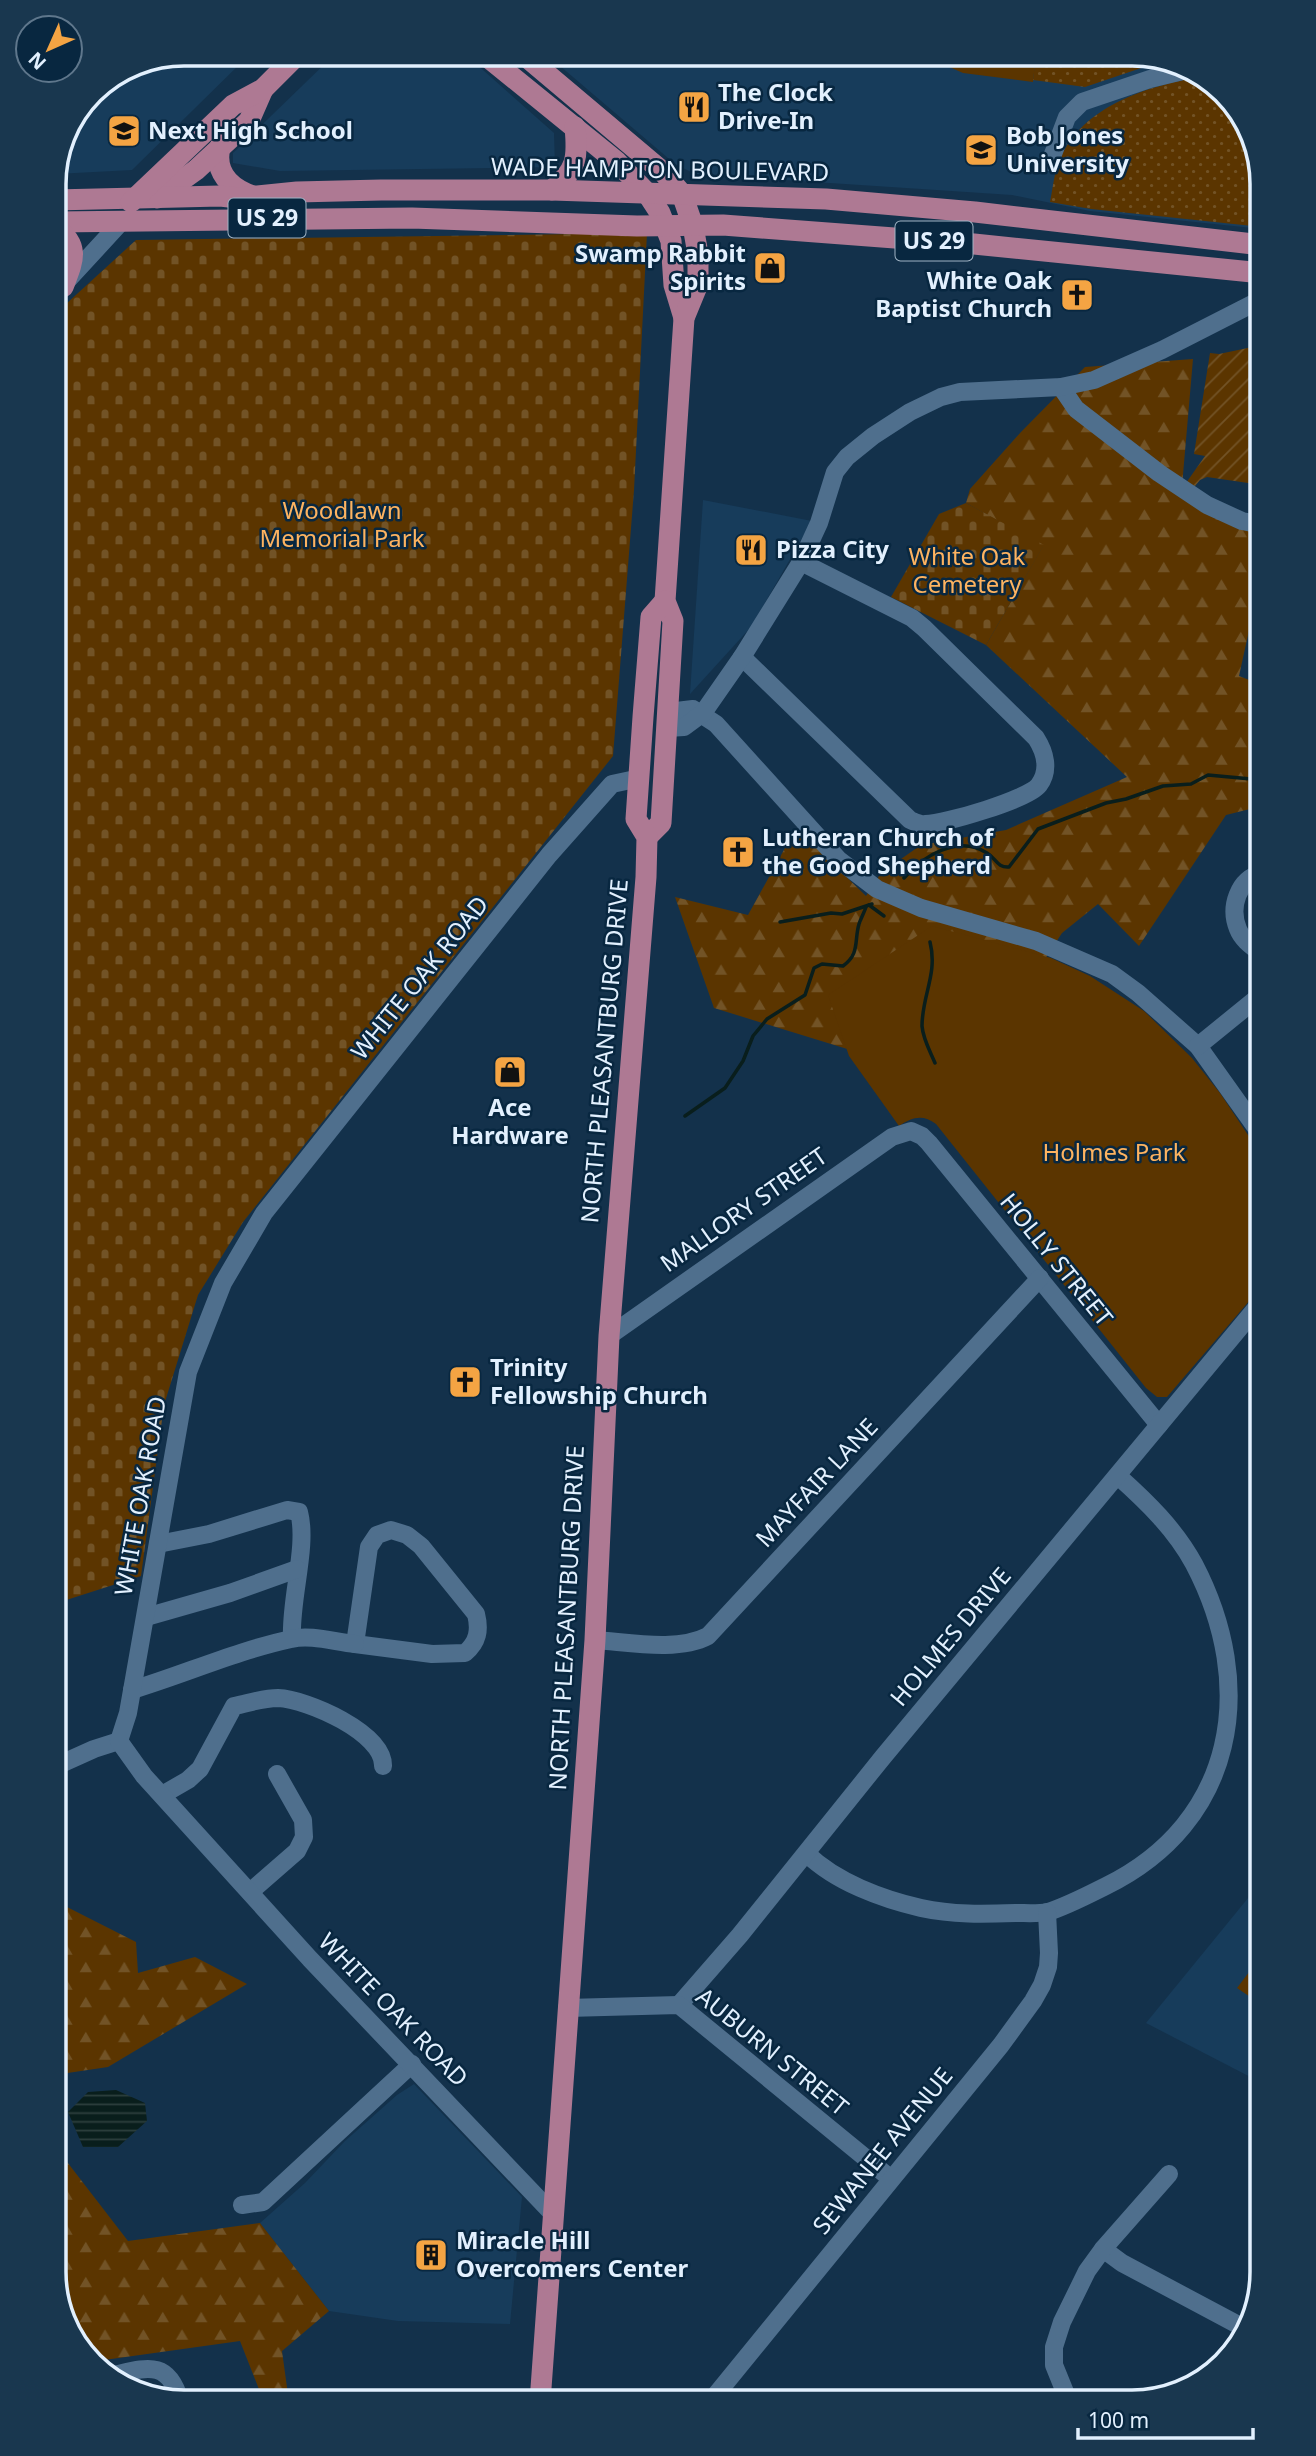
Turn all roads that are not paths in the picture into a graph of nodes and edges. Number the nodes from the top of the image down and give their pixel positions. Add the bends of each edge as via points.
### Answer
1 (286, 66) edge
2 (499, 66) edge
3 (538, 66) edge
4 (1171, 74) edge
5 (262, 89) junction
6 (575, 127) junction
7 (220, 147) junction
8 (1050, 162) dead end
9 (552, 190) junction
10 (647, 192) junction
11 (682, 194) junction
12 (247, 197) junction
13 (757, 197) junction
14 (133, 198) junction
15 (156, 198) junction
16 (67, 200) edge
17 (879, 204) junction
18 (122, 220) junction
19 (67, 223) edge
20 (666, 226) junction
21 (693, 226) junction
22 (757, 228) junction
23 (876, 237) junction
24 (67, 239) edge
25 (1225, 241) junction
26 (1250, 244) edge
27 (1224, 269) junction
28 (1250, 272) edge
29 (67, 274) edge
30 (67, 282) edge
31 (1250, 305) edge
32 (684, 318) junction
33 (1061, 387) junction
34 (1250, 523) edge
35 (801, 562) junction
36 (665, 601) junction
37 (742, 657) junction
38 (703, 713) junction
39 (668, 720) junction
40 (640, 778) junction
41 (647, 837) junction
42 (1250, 878) edge
43 (1250, 944) edge
44 (1250, 1004) edge
45 (1198, 1046) junction
46 (1250, 1119) edge
47 (911, 1131) joint
48 (1040, 1278) junction
49 (1250, 1315) edge
50 (609, 1336) junction
51 (1158, 1425) junction
52 (1118, 1476) junction
53 (158, 1544) junction
54 (298, 1569) junction
55 (146, 1617) junction
56 (292, 1638) junction
57 (594, 1640) junction
58 (355, 1644) junction
59 (132, 1690) junction
60 (119, 1741) junction
61 (66, 1761) edge
62 (383, 1766) dead end
63 (277, 1774) dead end
64 (162, 1795) junction
65 (807, 1854) junction
66 (250, 1892) junction
67 (1047, 1912) junction
68 (679, 2005) junction
69 (566, 2008) junction
70 (412, 2064) junction
71 (1169, 2174) dead end
72 (890, 2178) junction
73 (242, 2205) dead end
74 (553, 2214) junction
75 (1103, 2249) junction
76 (1237, 2324) edge
77 (124, 2373) edge
78 (176, 2389) edge
79 (541, 2389) edge
80 (722, 2390) edge
81 (1063, 2390) edge

1 - 5 main road
2 - 6 main road, NORTH PLEASANTBURG DRIVE
3 - 11 main road, NORTH PLEASANTBURG DRIVE via 663,172
4 - 8 street via 1082,102 1067,117
5 - 7 main road via 248,121
5 - 14 main road via 233,105
6 - 9 main road via 577,161
6 - 10 main road, NORTH PLEASANTBURG DRIVE
7 - 12 main road via 217,160 221,172
7 - 15 main road
9 - 10 main road, WADE HAMPTON BOULEVARD / US 29
9 - 12 main road, WADE HAMPTON BOULEVARD / US 29 via 381,190
10 - 11 main road, WADE HAMPTON BOULEVARD / US 29
10 - 20 main road, NORTH PLEASANTBURG DRIVE
11 - 13 main road, WADE HAMPTON BOULEVARD / US 29
11 - 21 main road, NORTH PLEASANTBURG DRIVE
12 - 15 main road, WADE HAMPTON BOULEVARD / US 29
12 - 18 main road
13 - 17 main road, WADE HAMPTON BOULEVARD / US 29
13 - 22 main road
14 - 15 main road, WADE HAMPTON BOULEVARD / US 29
14 - 16 main road, WADE HAMPTON BOULEVARD / US 29
14 - 18 main road
15 - 18 main road
17 - 23 main road
17 - 25 main road, WADE HAMPTON BOULEVARD / US 29
18 - 19 main road, US 29
18 - 20 main road, US 29 via 412,218
18 - 30 street
20 - 21 main road, US 29
20 - 32 main road, NORTH PLEASANTBURG DRIVE
21 - 22 main road, US 29
21 - 32 main road, NORTH PLEASANTBURG DRIVE via 698,284
22 - 23 main road, US 29
23 - 27 main road, US 29
24 - 29 main road via 74,252
25 - 26 main road, WADE HAMPTON BOULEVARD / US 29
25 - 27 main road
27 - 28 main road, US 29
31 - 33 street via 1123,368
32 - 36 main road, NORTH PLEASANTBURG DRIVE
33 - 34 street via 1076,409 1159,473 1207,505
33 - 35 street via 960,391 910,412 873,436 835,472
35 - 37 street
35 - 37 street via 924,628 1036,738 1046,762 1040,784 1027,795 946,822 917,823
36 - 39 main road, NORTH PLEASANTBURG DRIVE via 673,621
36 - 40 main road, NORTH PLEASANTBURG DRIVE via 651,617
37 - 38 street
38 - 39 street via 684,727
38 - 45 street via 839,860 877,888 905,903 1027,939 1096,966 1138,993
39 - 41 main road, NORTH PLEASANTBURG DRIVE via 661,823
40 - 41 main road, NORTH PLEASANTBURG DRIVE via 636,819
40 - 53 street, WHITE OAK ROAD via 612,784 558,845 264,1213 223,1283 188,1372
41 - 50 main road, NORTH PLEASANTBURG DRIVE
42 - 43 street via 1237,895 1235,915 1237,928
44 - 45 street
45 - 46 street
47 - 48 street, HOLLY STREET via 929,1143
47 - 50 street, MALLORY STREET via 892,1137
48 - 51 street, HOLLY STREET
48 - 57 street, MAYFAIR LANE via 708,1636 681,1645
49 - 51 street, HOLMES DRIVE
50 - 57 main road, NORTH PLEASANTBURG DRIVE
51 - 52 street, HOLMES DRIVE
52 - 65 street, HOLMES DRIVE
52 - 67 street via 1168,1525 1207,1594 1223,1648 1227,1728 1218,1768 1189,1820 1169,1844 1121,1879
53 - 54 street via 296,1510 302,1528
53 - 55 street, WHITE OAK ROAD
54 - 55 street
54 - 56 street
55 - 59 street, WHITE OAK ROAD
56 - 58 street
56 - 59 street
57 - 69 main road, NORTH PLEASANTBURG DRIVE
58 - 58 street via 460,1655 476,1640 479,1625 476,1614 421,1546 407,1535 387,1531 369,1546
59 - 60 street, WHITE OAK ROAD
60 - 61 street
60 - 64 street, WHITE OAK ROAD
62 - 64 street via 382,1754 374,1745 328,1712 291,1699 263,1699 234,1706 200,1769
63 - 66 street via 303,1821 304,1837 297,1851
64 - 66 street, WHITE OAK ROAD
65 - 67 street via 858,1887 905,1905 968,1915
65 - 68 street, HOLMES DRIVE
66 - 70 street, WHITE OAK ROAD
67 - 72 street, SEWANEE AVENUE via 1048,1967 1033,2001
68 - 69 street, AUBURN STREET
68 - 72 street, AUBURN STREET
69 - 74 main road, NORTH PLEASANTBURG DRIVE
70 - 73 street via 263,2202
70 - 74 street, WHITE OAK ROAD
71 - 75 street
72 - 80 street, SEWANEE AVENUE
74 - 79 main road, NORTH PLEASANTBURG DRIVE
75 - 76 street
75 - 81 street via 1062,2322 1054,2347 1054,2365
77 - 78 street via 163,2371

